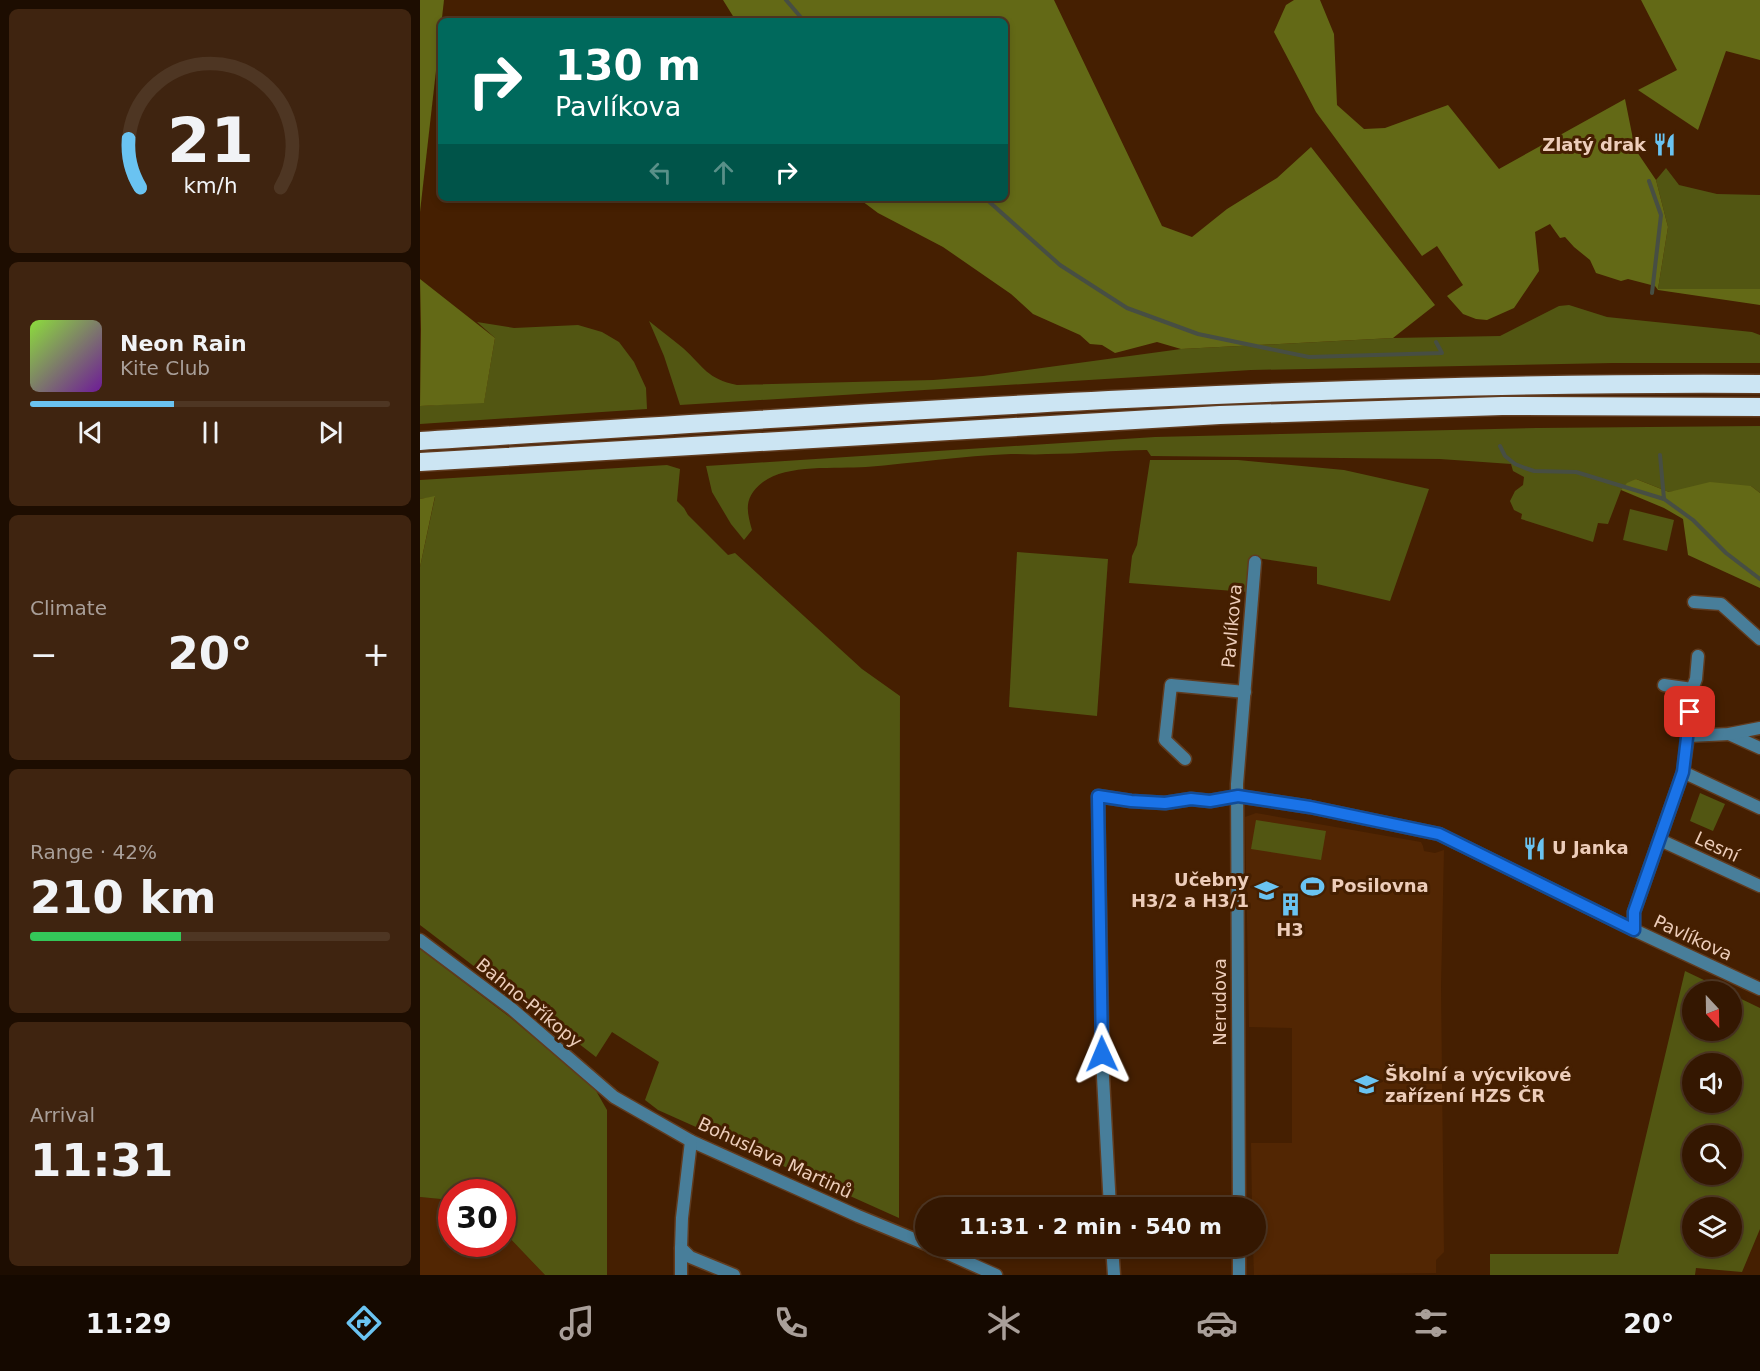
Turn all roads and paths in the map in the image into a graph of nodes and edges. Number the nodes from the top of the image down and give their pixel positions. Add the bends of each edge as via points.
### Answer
1 (1760, 384) edge
2 (1760, 407) edge
3 (420, 441) edge
4 (420, 462) edge
5 (1255, 562) dead end
6 (1694, 602) dead end
7 (1760, 639) edge
8 (1698, 656) dead end
9 (1664, 685) dead end
10 (1692, 689) junction
11 (1245, 692) junction
12 (1760, 728) edge
13 (1729, 734) junction
14 (1688, 736) junction
15 (1760, 748) edge
16 (1185, 759) dead end
17 (1683, 772) junction
18 (1238, 796) junction
19 (1760, 808) edge
20 (1660, 840) junction
21 (1760, 886) edge
22 (1634, 930) junction
23 (420, 940) edge
24 (1760, 989) edge
25 (614, 1097) joint
26 (691, 1141) junction
27 (1109, 1197) edge
28 (1239, 1197) edge
29 (915, 1239) edge
30 (681, 1248) junction
31 (956, 1257) edge
32 (1113, 1257) edge
33 (1239, 1257) edge
34 (681, 1275) edge
35 (734, 1275) edge
36 (996, 1275) edge
37 (1114, 1275) edge
38 (1239, 1275) edge

1 - 3 highway via 1495,385 1302,391
2 - 4 highway via 1491,406 1244,414
5 - 11 street, Pavlíkova
6 - 7 street via 1721,604
8 - 10 street
9 - 10 street
10 - 14 street
11 - 16 street, Pavlíkova via 1171,685 1165,740
11 - 18 street, Pavlíkova
12 - 13 street
13 - 14 street
13 - 15 street
14 - 17 street
17 - 19 street
17 - 20 street
18 - 22 street, Pavlíkova via 1439,834
18 - 27 street, Pavlíkova via 1165,803 1098,796
18 - 28 street, Nerudova
20 - 21 street, Lesní
20 - 22 street via 1634,912
22 - 24 street, Pavlíkova
23 - 25 street, Bahno-Příkopy via 512,1009
25 - 26 street, Bohuslava Martinů
26 - 29 street, Bohuslava Martinů
26 - 30 street
30 - 34 street
30 - 35 street via 690,1257
31 - 36 street
32 - 37 street
33 - 38 street

